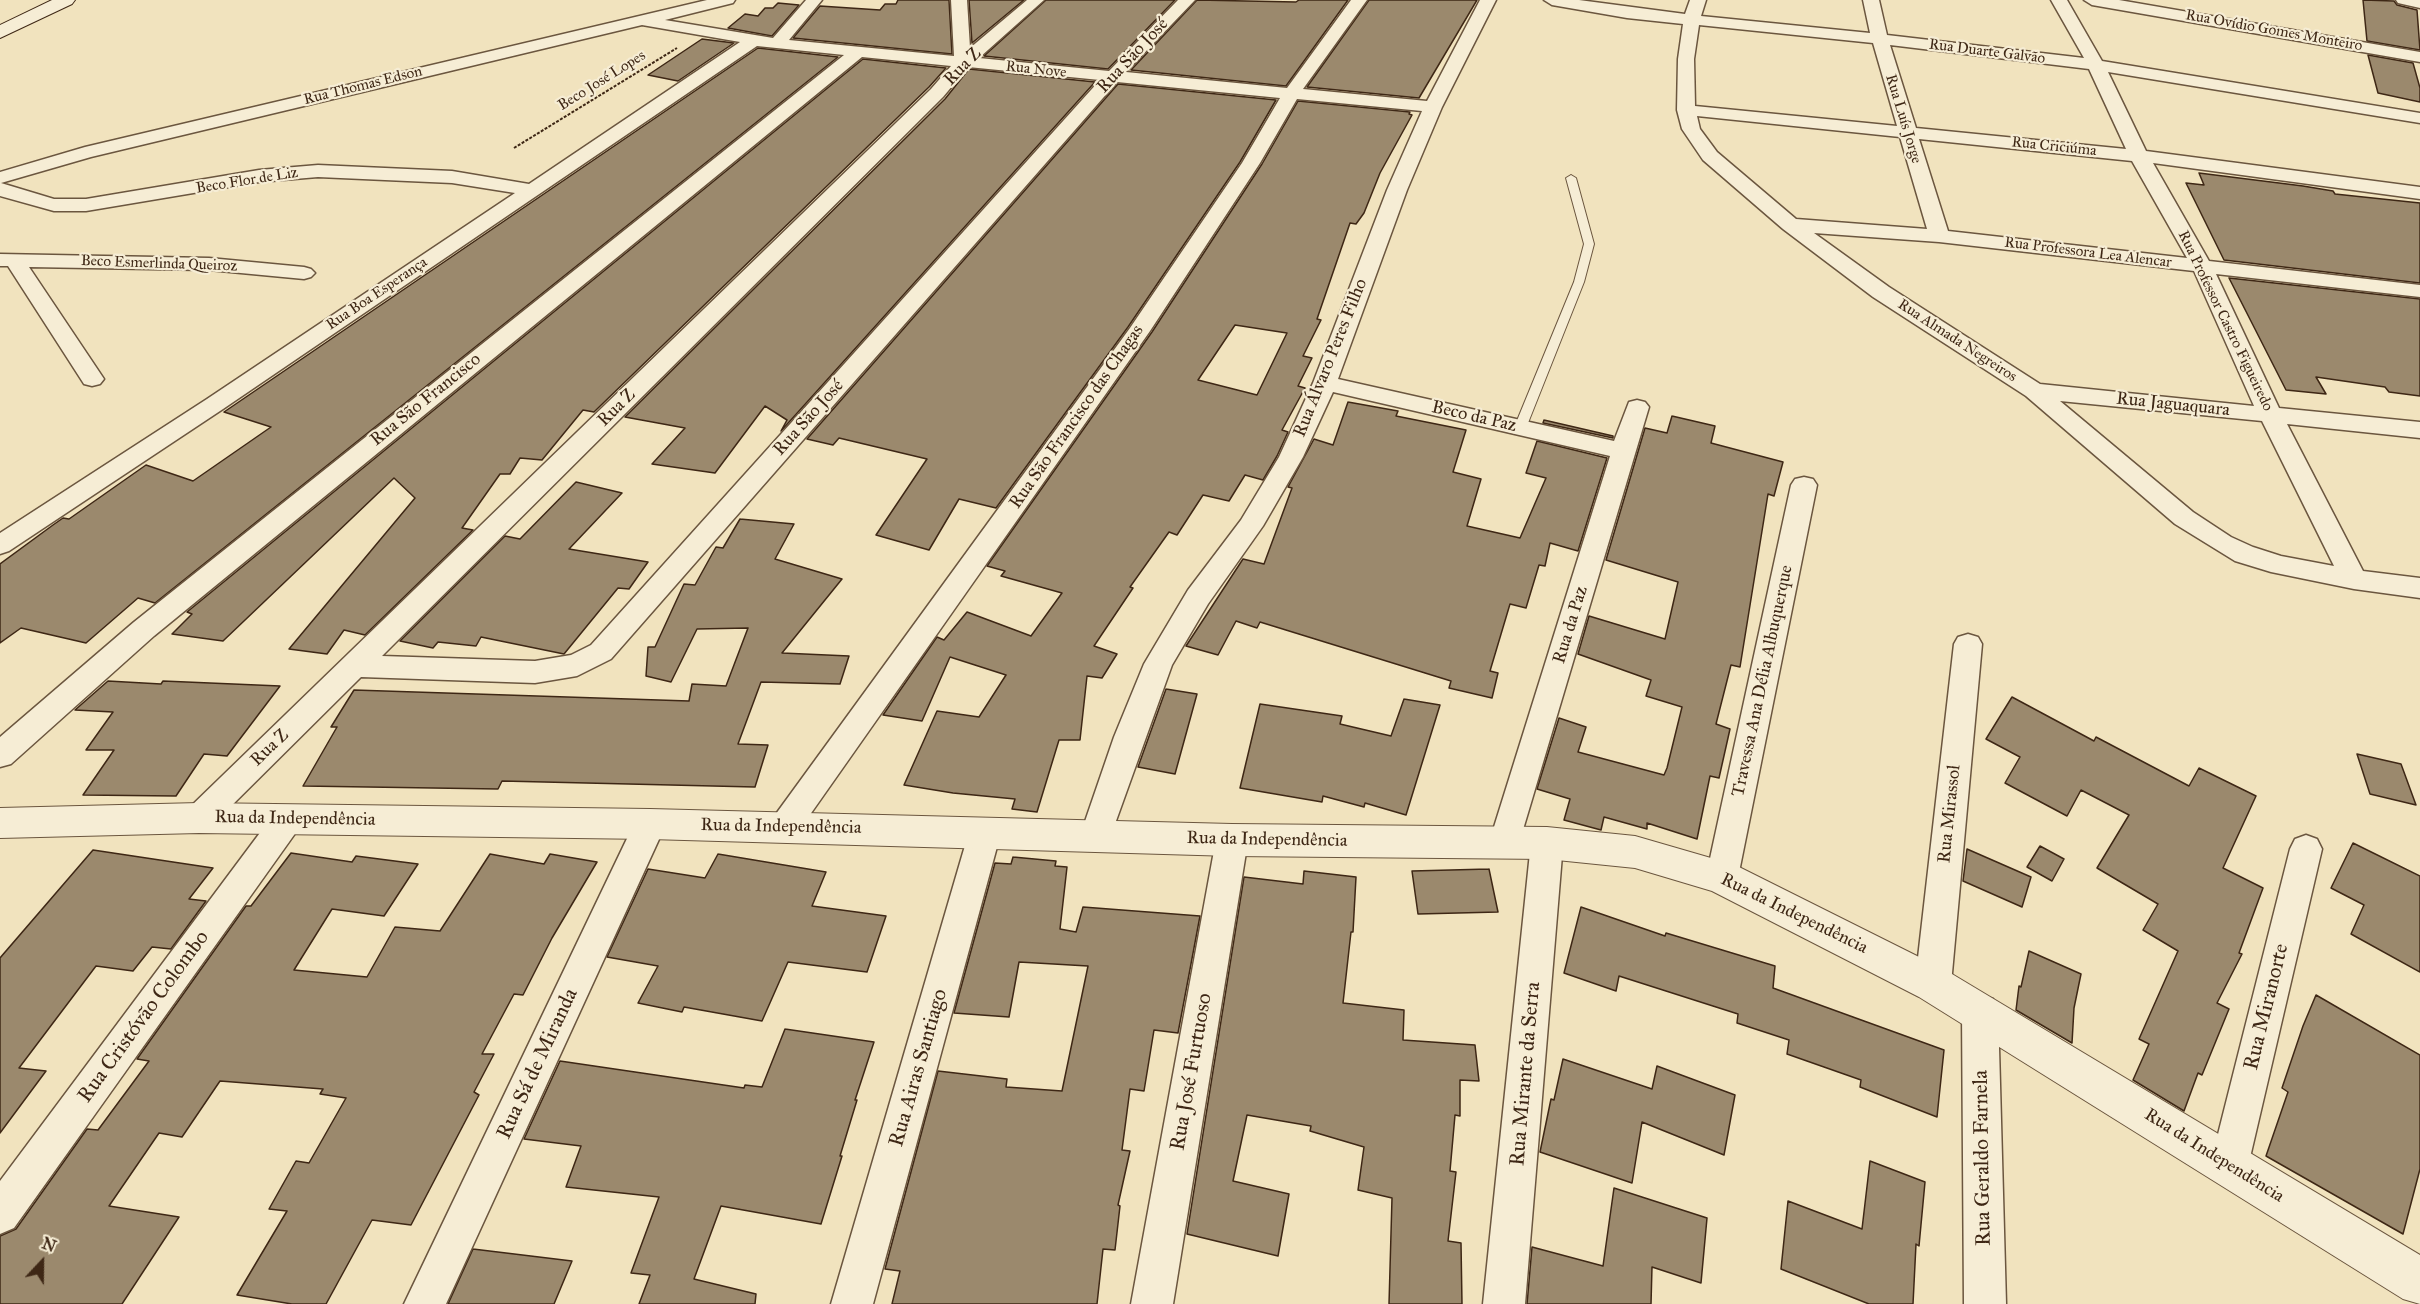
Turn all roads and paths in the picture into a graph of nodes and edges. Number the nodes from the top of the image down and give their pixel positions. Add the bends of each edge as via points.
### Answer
1 (66, 0) edge
2 (727, 0) edge
3 (814, 0) edge
4 (959, 0) edge
5 (1036, 0) edge
6 (1187, 0) edge
7 (1359, 0) edge
8 (1488, 0) edge
9 (1552, 0) edge
10 (1698, 0) edge
11 (1871, 0) edge
12 (2059, 0) edge
13 (2092, 0) edge
14 (2404, 0) edge
15 (2420, 3) edge
16 (640, 20) junction
17 (1691, 21) junction
18 (3, 26) edge
19 (702, 33) junction
20 (1880, 39) junction
21 (753, 41) junction
22 (777, 44) junction
23 (858, 53) junction
24 (2420, 57) edge
25 (963, 63) junction
26 (2096, 65) junction
27 (1112, 77) junction
28 (1291, 94) junction
29 (1433, 107) junction
30 (1686, 110) junction
31 (2420, 118) edge
32 (1908, 133) junction
33 (514, 148) dead end
34 (2139, 156) junction
35 (0, 178) edge
36 (1571, 178) dead end
37 (0, 189) edge
38 (532, 190) junction
39 (2420, 193) edge
40 (1790, 225) junction
41 (1939, 236) junction
42 (7, 260) edge
43 (2202, 267) junction
44 (304, 273) dead end
45 (2420, 291) edge
46 (92, 379) dead end
47 (1325, 383) junction
48 (2034, 391) junction
49 (1636, 407) dead end
50 (2270, 414) junction
51 (1520, 428) junction
52 (2420, 430) edge
53 (1623, 451) junction
54 (1804, 485) dead end
55 (0, 545) edge
56 (2354, 579) junction
57 (2420, 588) edge
58 (1968, 644) dead end
59 (355, 666) junction
60 (0, 755) edge
61 (199, 818) junction
62 (288, 819) junction
63 (0, 823) edge
64 (650, 824) junction
65 (784, 827) junction
66 (986, 832) junction
67 (1095, 836) junction
68 (1232, 840) junction
69 (1505, 843) junction
70 (1546, 843) junction
71 (2306, 849) dead end
72 (1722, 877) junction
73 (1933, 984) junction
74 (1980, 1011) junction
75 (2229, 1166) junction
76 (0, 1214) edge
77 (2407, 1284) edge
78 (425, 1304) edge
79 (852, 1304) edge
80 (1152, 1304) edge
81 (1504, 1304) edge
82 (1985, 1304) edge

1 - 18 street
2 - 16 street, Rua Thomas Edson
3 - 22 street
4 - 25 street
5 - 25 street, Rua Z
6 - 27 street, Rua São José
7 - 28 street, Rua São Francisco das Chagas
8 - 29 street, Rua Álvaro Peres Filho
9 - 17 street, Rua Duarte Galvão
10 - 17 street, Rua Almada Negreiros
11 - 20 street, Rua Luís Jorge
12 - 26 street, Rua Professor Castro Figueiredo
13 - 24 street, Rua Ovídio Gomes Monteiro
14 - 15 street
16 - 19 street, Rua Nove
16 - 35 street, Rua Thomas Edson via 86,153
17 - 20 street, Rua Duarte Galvão
17 - 30 street, Rua Almada Negreiros
19 - 21 street, Rua Nove
19 - 33 path, Beco José Lopes
20 - 26 street, Rua Duarte Galvão
20 - 32 street, Rua Luís Jorge
21 - 22 street, Rua Nove
21 - 38 street, Rua Boa Esperança
22 - 23 street, Rua Nove
23 - 25 street, Rua Nove
23 - 60 street, Rua São Francisco via 144,629
25 - 27 street, Rua Nove
25 - 59 street, Rua Z via 929,102
26 - 31 street, Rua Duarte Galvão
26 - 34 street, Rua Professor Castro Figueiredo
27 - 28 street, Rua Nove
27 - 59 street, Rua São José via 601,652 577,665 535,672
28 - 29 street, Rua Nove
28 - 65 street, Rua São Francisco das Chagas via 1251,163 1139,331
29 - 47 street, Rua Álvaro Peres Filho via 1397,190
30 - 32 street, Rua Criciúma
30 - 40 street, Rua Almada Negreiros via 1691,129 1710,156
32 - 34 street, Rua Criciúma
32 - 41 street, Rua Luís Jorge
34 - 39 street, Rua Criciúma
34 - 43 street, Rua Professor Castro Figueiredo
36 - 51 lane via 1589,244 1579,282
37 - 38 street, Beco Flor de Liz via 54,205 86,205 259,176 318,171 452,177
38 - 55 street, Rua Boa Esperança
40 - 41 street, Rua Professora Lea Alencar
40 - 48 street, Rua Almada Negreiros via 1881,292
41 - 43 street, Rua Professora Lea Alencar
42 - 44 street, Beco Esmerlinda Queiroz via 209,264
42 - 46 street, Beco Esmerlinda Queiroz
43 - 45 street, Rua Professora Lea Alencar
43 - 50 street, Rua Professor Castro Figueiredo
47 - 51 street, Beco da Paz
47 - 67 street, Rua Álvaro Peres Filho via 1292,457 1158,664
48 - 50 street, Rua Jaguaquara
48 - 56 street, Rua Almada Negreiros via 2184,518 2222,543 2280,564
49 - 53 street, Rua da Paz
50 - 52 street, Rua Jaguaquara
50 - 56 street, Rua Professor Castro Figueiredo
51 - 53 street, Beco da Paz
53 - 69 street, Rua da Paz
54 - 72 street, Travessa Ana Délia Albuquerque
56 - 57 street, Rua Almada Negreiros
58 - 73 street, Rua Mirassol
59 - 61 street, Rua Z
61 - 62 street, Rua da Independência
61 - 63 street, Rua da Independência
62 - 64 street, Rua da Independência
62 - 76 street, Rua Cristóvão Colombo
64 - 65 street, Rua da Independência
64 - 78 street, Rua Sá de Miranda
65 - 66 street, Rua da Independência
66 - 67 street, Rua da Independência
66 - 79 street, Rua Airas Santiago
67 - 68 street, Rua da Independência
68 - 69 street, Rua da Independência
68 - 80 street, Rua José Furtuoso
69 - 70 street, Rua da Independência
70 - 72 street, Rua da Independência via 1635,852
70 - 81 street, Rua Mirante da Serra
71 - 75 street, Rua Miranorte
72 - 73 street, Rua da Independência
73 - 74 street, Rua da Independência
74 - 75 street, Rua da Independência
74 - 82 street, Rua Geraldo Farnela
75 - 77 street, Rua da Independência

